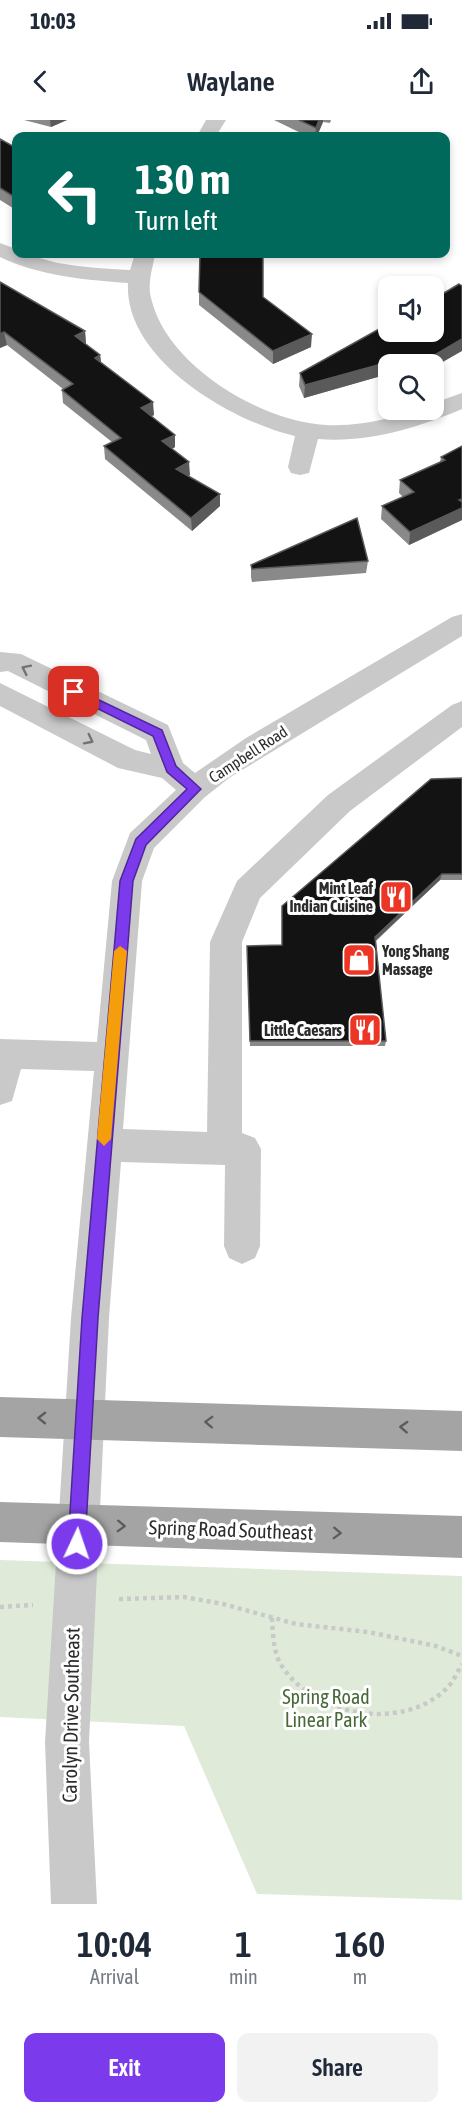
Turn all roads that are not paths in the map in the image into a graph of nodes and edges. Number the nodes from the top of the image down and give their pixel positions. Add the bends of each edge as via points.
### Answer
1 (17, 258) edge
2 (144, 258) edge
3 (140, 277) junction
4 (462, 400) edge
5 (308, 431) junction
6 (300, 467) dead end
7 (462, 624) edge
8 (0, 662) edge
9 (0, 693) edge
10 (462, 712) edge
11 (171, 769) junction
12 (195, 789) junction
13 (4, 1054) edge
14 (111, 1057) junction
15 (0, 1090) edge
16 (104, 1145) junction
17 (224, 1148) junction
18 (242, 1246) dead end
19 (0, 1417) edge
20 (83, 1419) junction
21 (462, 1431) edge
22 (0, 1522) edge
23 (78, 1525) junction
24 (462, 1537) edge
25 (74, 1904) edge

1 - 3 street via 61,272
2 - 3 street
3 - 5 street via 139,297 144,315 183,367 238,407 270,423
4 - 5 street via 428,416 377,430
5 - 6 street
7 - 12 street, Campbell Road via 256,746
11 -> 8 street via 158,733 11,661
9 -> 11 street via 128,760
10 - 17 street via 339,803 248,890 226,942
11 - 12 street
12 - 14 street, Campbell Road via 141,842 127,881
13 - 14 street
13 - 15 street
14 - 16 street, Campbell Road
16 - 17 street
16 - 20 street, Campbell Road
17 - 18 street via 243,1149
20 -> 19 main road
21 -> 20 main road
20 - 23 street, Campbell Road
22 - 23 main road, Spring Road Southeast
23 -> 24 main road, Spring Road Southeast
23 - 25 street, Carolyn Drive Southeast via 66,1742

